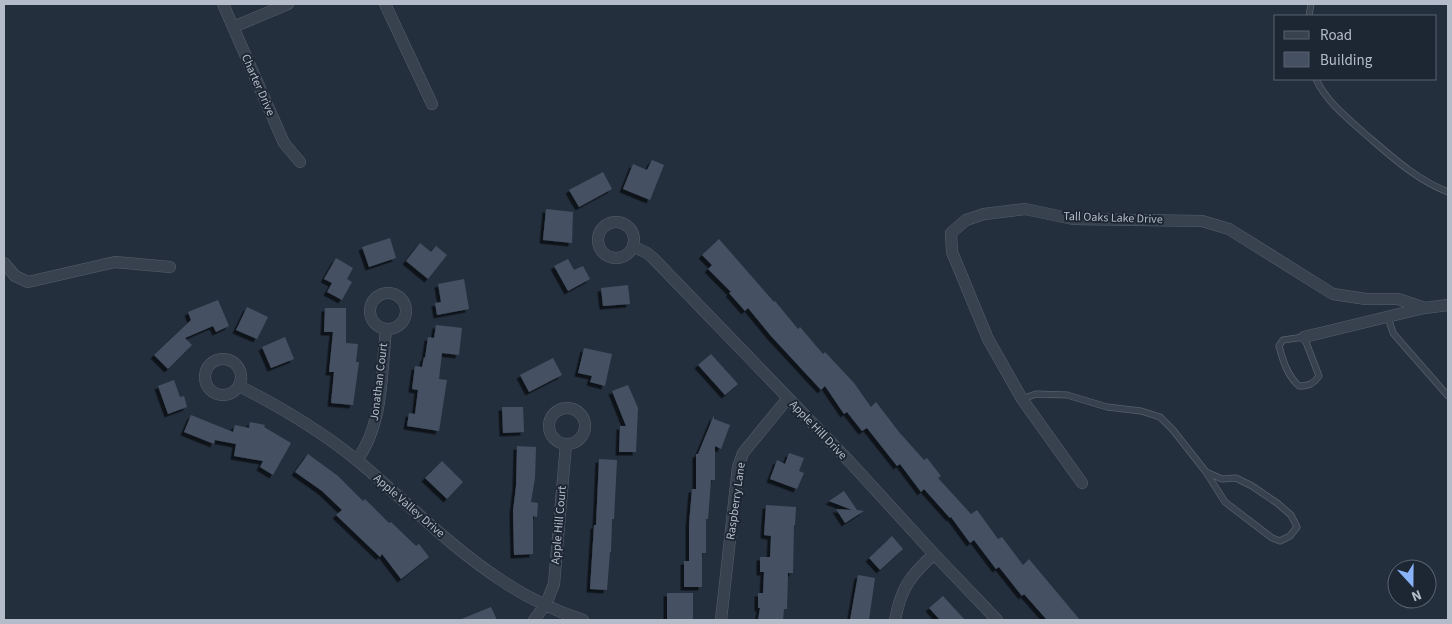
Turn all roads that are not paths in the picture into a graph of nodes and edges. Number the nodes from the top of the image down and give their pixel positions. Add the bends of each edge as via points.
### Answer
1 (223, 4) edge
2 (288, 4) edge
3 (385, 4) edge
4 (233, 27) junction
5 (1317, 80) edge
6 (432, 104) dead end
7 (300, 162) dead end
8 (1448, 192) edge
9 (633, 246) dead end
10 (4, 263) edge
11 (170, 267) dead end
12 (1448, 304) edge
13 (1425, 308) junction
14 (1388, 317) junction
15 (386, 330) dead end
16 (1304, 337) junction
17 (239, 386) dead end
18 (1448, 396) edge
19 (788, 398) junction
20 (1022, 399) junction
21 (566, 444) dead end
22 (357, 460) junction
23 (1206, 472) junction
24 (1082, 483) dead end
25 (934, 554) junction
26 (546, 604) junction
27 (534, 620) edge
28 (583, 620) edge
29 (721, 620) edge
30 (895, 620) edge
31 (998, 620) edge

1 - 4 street, Charter Drive
2 - 4 street
3 - 6 street
4 - 7 street, Charter Drive via 284,143
5 - 8 lane via 1338,110 1398,163 1432,186
9 - 19 street, Apple Hill Drive via 654,258
10 - 11 street via 15,276 28,282 115,262
12 - 13 street, Tall Oaks Lake Drive
13 - 14 street, Tall Oaks Lake Drive
13 - 20 street, Tall Oaks Lake Drive via 1398,299 1334,294 1229,229 1202,221 1073,219 1025,210 984,214 966,220 951,233 952,252 988,339
14 - 16 street, Tall Oaks Lake Drive
14 - 18 lane via 1393,333
15 - 22 street, Jonathan Court via 375,423
16 - 16 lane via 1319,376 1308,386 1299,386 1291,379 1278,346 1284,340
17 - 22 street, Apple Valley Drive via 295,416
19 - 25 street, Apple Hill Drive
19 - 29 street, Raspberry Lane via 743,453 738,467
20 - 23 lane via 1036,394 1068,395 1160,418 1174,430
20 - 24 street, Tall Oaks Lake Drive
21 - 26 street, Apple Hill Court via 554,584
22 - 26 street, Apple Valley Drive via 472,559 512,587
23 - 23 lane via 1222,479 1236,478 1252,486 1291,515 1297,527 1280,541 1272,538 1225,502
25 - 30 street via 907,583 899,599
25 - 31 street, Apple Hill Drive
26 - 27 street, Apple Hill Court
26 - 28 street, Apple Valley Drive

